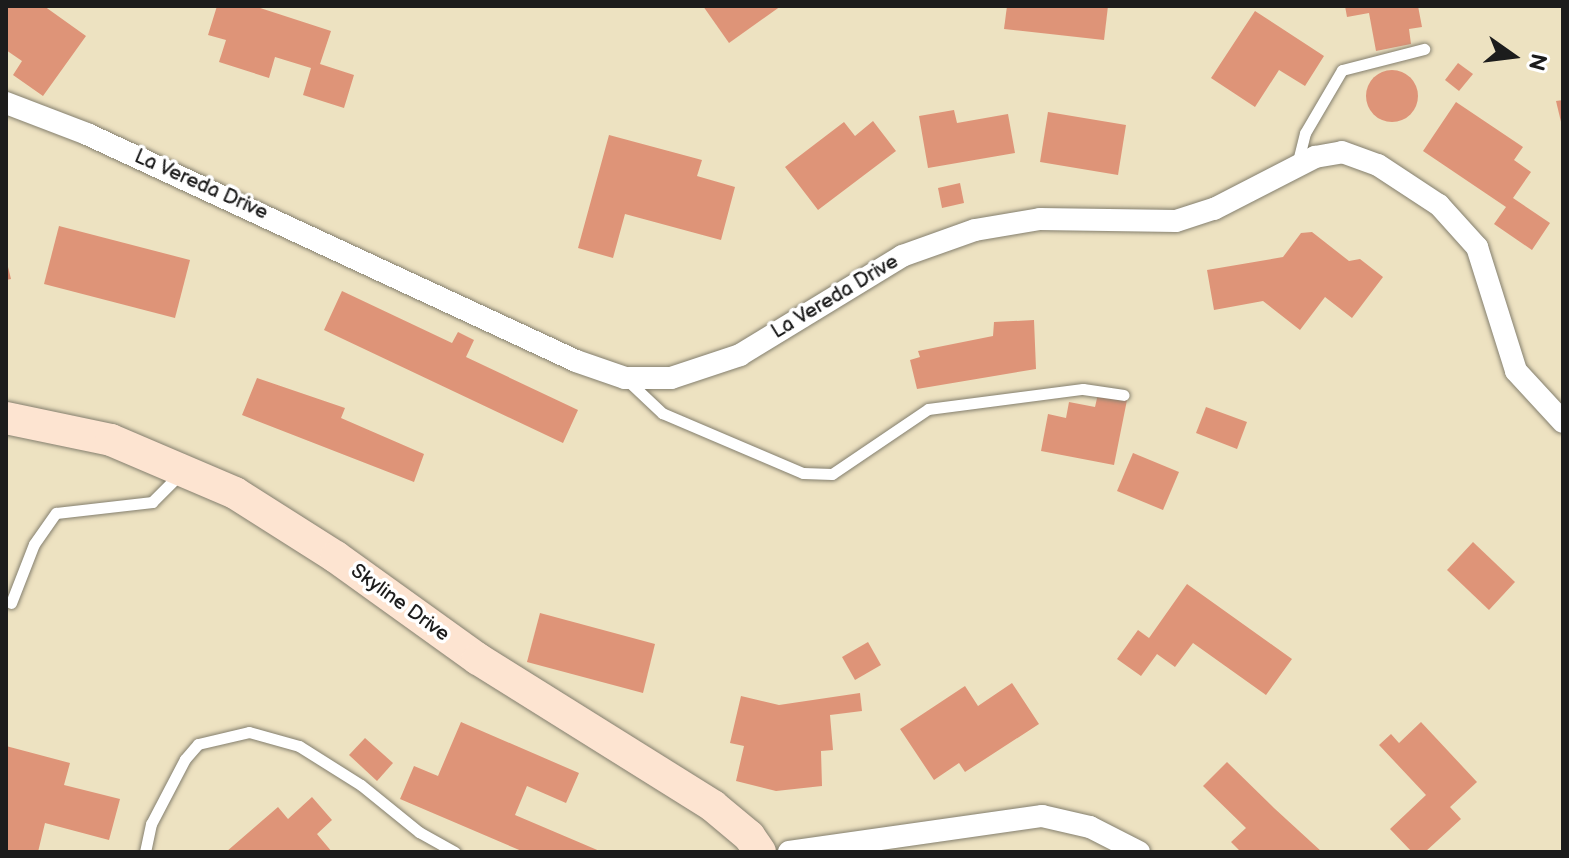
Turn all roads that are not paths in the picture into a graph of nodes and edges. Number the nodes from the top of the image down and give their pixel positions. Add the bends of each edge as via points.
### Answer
1 (1424, 49) dead end
2 (6, 103) edge
3 (1297, 165) junction
4 (625, 378) junction
5 (1124, 395) dead end
6 (6, 418) edge
7 (1563, 422) edge
8 (184, 469) junction
9 (11, 603) dead end
10 (145, 852) edge
11 (455, 852) edge
12 (760, 852) edge
13 (789, 852) edge
14 (1139, 852) edge

1 - 3 lane via 1342,70 1305,133
2 - 4 street, La Vereda Drive via 87,134 576,361
3 - 4 street, La Vereda Drive via 1214,209 1176,221 1040,219 975,230 902,256 740,355 671,378
3 - 7 street, La Vereda Drive via 1342,152 1378,165 1439,205 1477,247 1516,371
4 - 5 lane via 662,413 763,458 832,474 928,409 1083,389
6 - 8 street, Skyline Drive via 111,440
8 - 9 lane via 152,502 56,513 34,544
8 - 12 street, Skyline Drive via 284,523 478,659 704,800 738,825
10 - 11 lane via 151,824 198,744 249,732 299,746
13 - 14 street via 1042,816 1090,827

